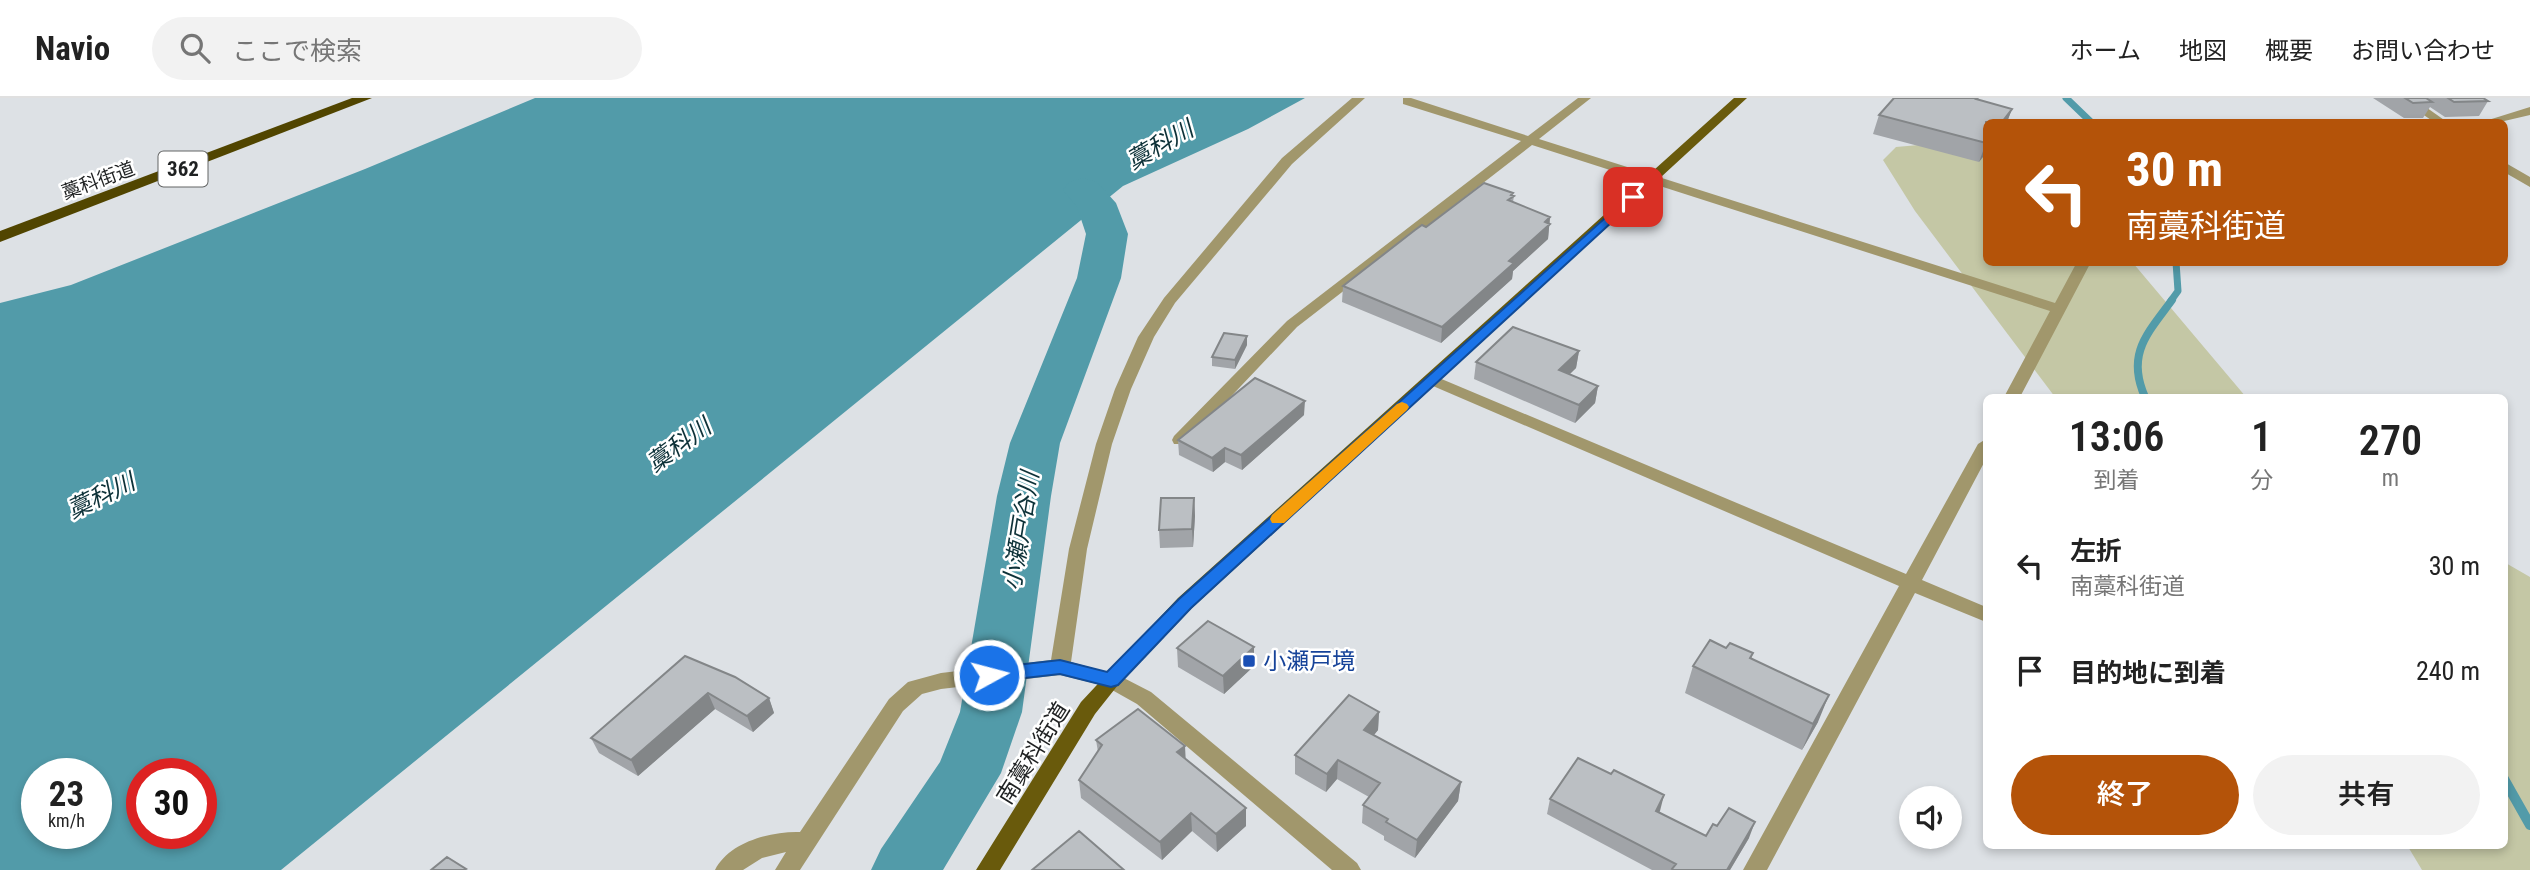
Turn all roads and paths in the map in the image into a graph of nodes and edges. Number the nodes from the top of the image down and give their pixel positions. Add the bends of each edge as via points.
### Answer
1 (365, 98) edge
2 (1359, 98) edge
3 (1585, 98) edge
4 (1741, 98) edge
5 (2405, 98) edge
6 (1407, 101) dead end
7 (2530, 111) edge
8 (2436, 119) edge
9 (2499, 119) edge
10 (1530, 140) junction
11 (2508, 169) edge
12 (1652, 179) junction
13 (2530, 183) edge
14 (0, 237) edge
15 (2082, 266) edge
16 (2060, 309) junction
17 (1432, 380) junction
18 (2014, 394) edge
19 (1180, 440) edge
20 (1983, 449) edge
21 (1910, 583) junction
22 (1983, 614) edge
23 (1060, 667) junction
24 (1111, 680) junction
25 (807, 842) junction
26 (727, 870) edge
27 (787, 870) edge
28 (988, 870) edge
29 (1349, 870) edge
30 (1755, 870) edge

1 - 14 highway, 藁科街道 / 362
2 - 23 street via 1287,161 1169,300 1146,337 1104,444 1078,549
3 - 10 street
4 - 12 main road, 南藁科街道
5 - 8 street
6 - 10 street
7 - 9 street
10 - 12 street
10 - 19 street via 1292,324
11 - 13 street
12 - 16 street
12 - 17 main road, 南藁科街道
15 - 16 street
16 - 18 street
17 - 21 street
17 - 24 main road, 南藁科街道 via 1185,603
20 - 21 street
21 - 22 street
21 - 30 street
23 - 24 street
23 - 25 street via 915,688 896,705
24 - 28 main road, 南藁科街道 via 1088,708
24 - 29 street via 1144,698
25 - 26 street via 759,846
25 - 27 street

